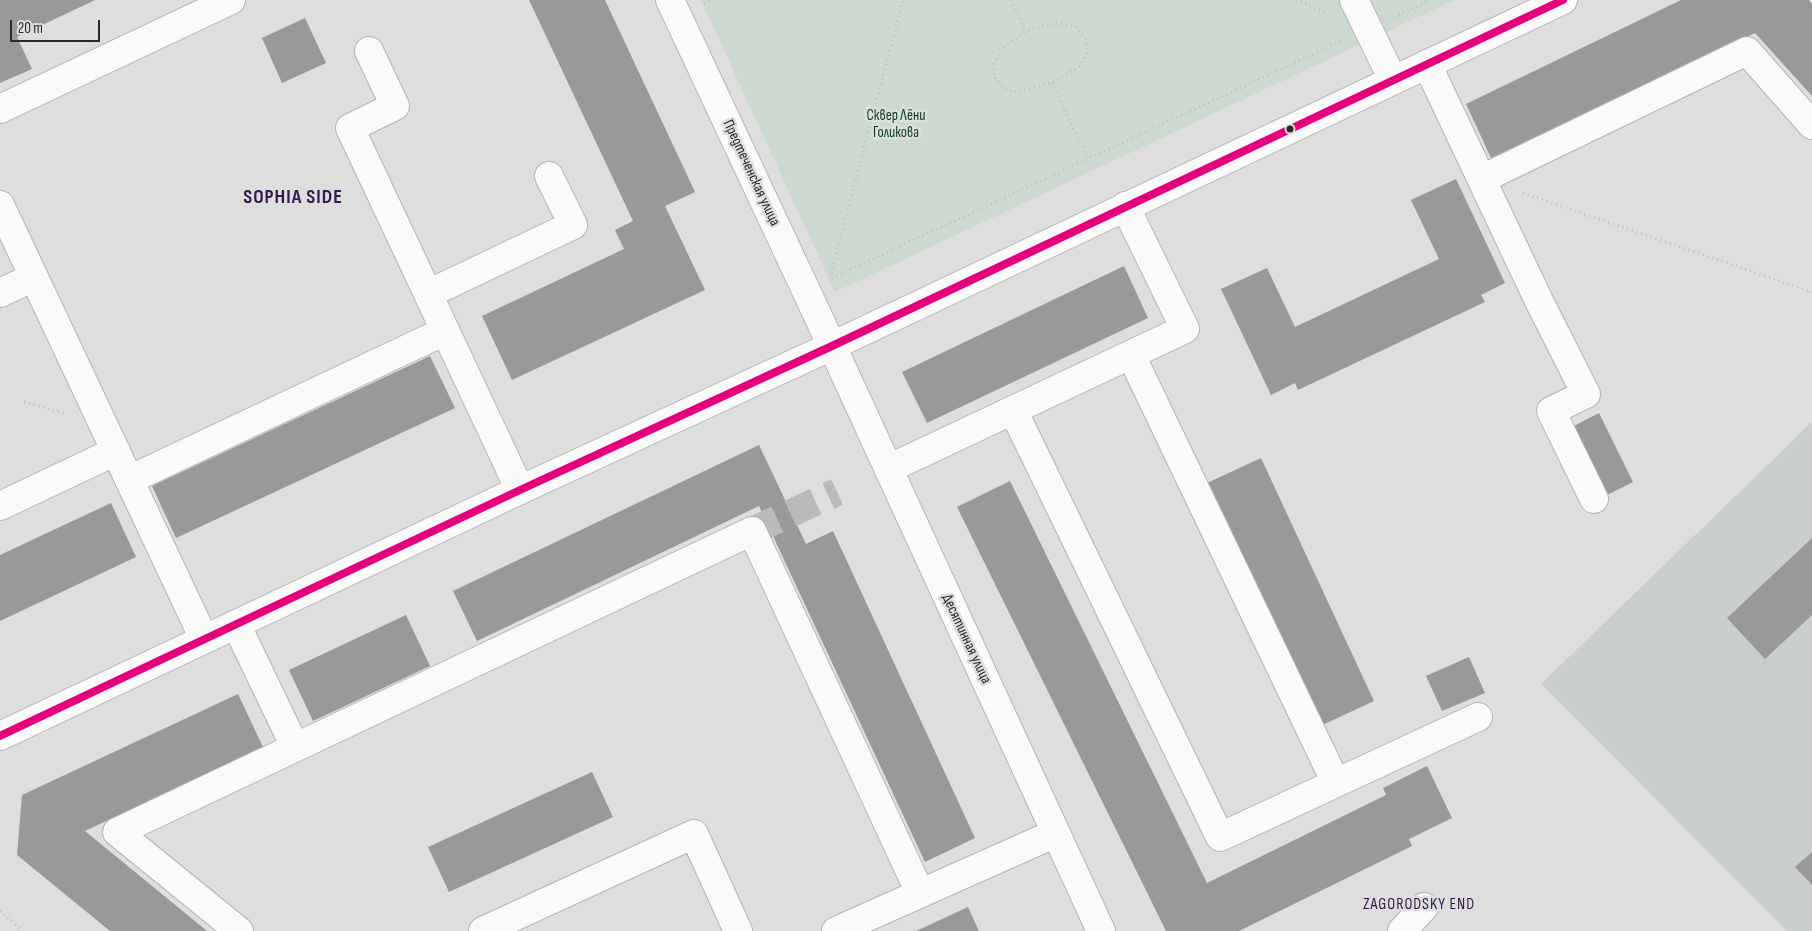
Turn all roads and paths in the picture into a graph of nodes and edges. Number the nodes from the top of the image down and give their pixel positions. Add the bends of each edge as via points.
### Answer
1 (231, 0) edge
2 (670, 0) edge
3 (903, 0) edge
4 (1011, 0) edge
5 (1354, 0) edge
6 (1430, 0) edge
7 (1563, 0) edge
8 (1368, 29) junction
9 (1026, 30) junction
10 (369, 51) dead end
11 (1427, 64) junction
12 (1393, 80) junction
13 (1052, 84) junction
14 (0, 109) edge
15 (1812, 125) edge
16 (1088, 159) junction
17 (550, 176) dead end
18 (1482, 179) junction
19 (0, 205) edge
20 (1125, 206) junction
21 (34, 277) junction
22 (1812, 292) edge
23 (0, 293) edge
24 (428, 294) junction
25 (445, 331) junction
26 (832, 346) junction
27 (1131, 355) junction
28 (1013, 410) junction
29 (116, 451) junction
30 (888, 469) junction
31 (129, 480) junction
32 (520, 490) junction
33 (1594, 499) dead end
34 (0, 506) edge
35 (236, 624) junction
36 (204, 639) junction
37 (1478, 717) dead end
38 (0, 736) edge
39 (295, 747) junction
40 (1336, 783) junction
41 (1056, 833) junction
42 (920, 893) junction
43 (1424, 907) dead end
44 (0, 911) edge
45 (23, 931) edge
46 (239, 931) edge
47 (483, 931) edge
48 (738, 931) edge
49 (836, 931) edge
50 (1101, 931) edge
51 (1402, 931) edge

1 - 14 main road
2 - 26 main road, Предтеченская улица
3 - 16 path via 829,279
4 - 9 path
5 - 8 main road
6 - 8 path
7 - 11 main road
8 - 12 main road
8 - 16 path
9 - 13 path via 1000,50 994,64 994,78 1005,88 1016,92
9 - 13 path via 1066,24 1076,27 1086,39 1087,53 1080,66
10 - 24 main road via 395,106 350,128
11 - 12 main road
11 - 18 main road
12 - 20 main road
13 - 16 path
15 - 18 main road via 1747,51
17 - 24 main road via 573,225
18 - 22 path
18 - 33 main road via 1586,394 1552,411
19 - 21 main road
20 - 26 main road
20 - 27 main road via 1185,329
21 - 23 main road
21 - 29 main road
24 - 25 main road
25 - 31 main road
25 - 32 main road
26 - 30 main road, Десятинная улица
26 - 32 main road
27 - 28 main road
27 - 40 main road
28 - 30 main road
28 - 40 main road via 1220,837
29 - 31 main road
29 - 34 main road
30 - 41 main road, Десятинная улица
31 - 36 main road
32 - 35 main road
35 - 36 main road
35 - 39 main road
36 - 38 main road
37 - 40 main road
39 - 42 main road via 752,531
39 - 46 main road via 117,832
41 - 42 main road
41 - 50 main road, Десятинная улица
42 - 49 main road
43 - 51 main road
44 - 45 path
47 - 48 main road via 694,834

